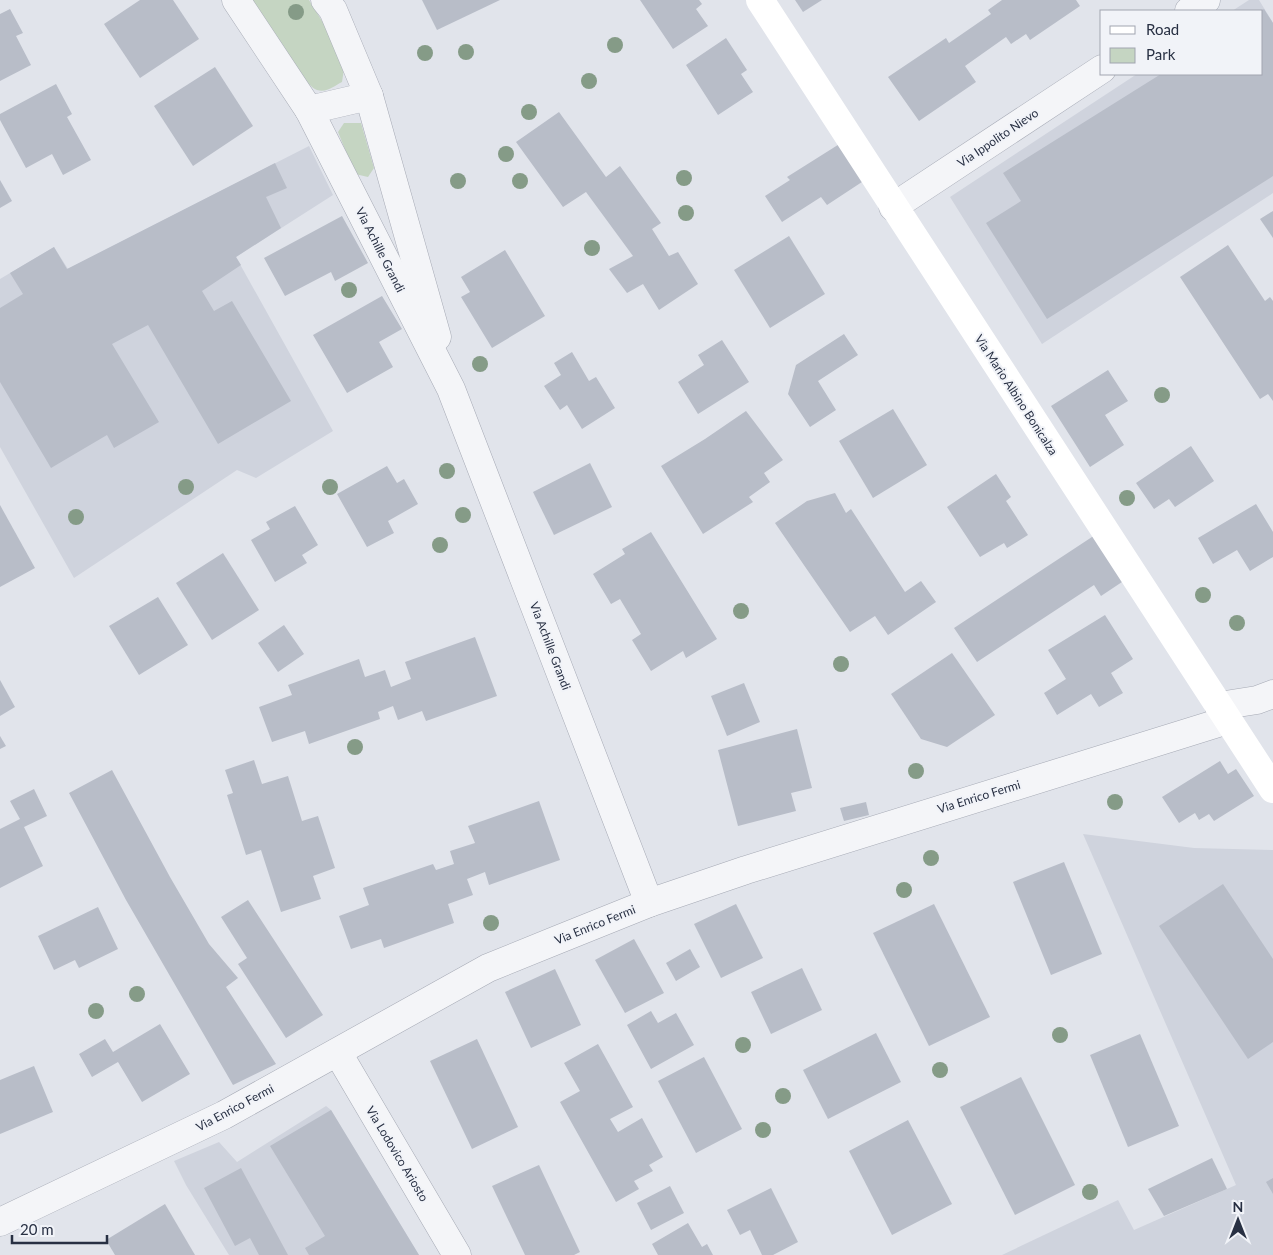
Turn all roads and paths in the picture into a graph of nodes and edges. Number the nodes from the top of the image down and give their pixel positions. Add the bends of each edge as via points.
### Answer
1 (236, 0) edge
2 (325, 0) edge
3 (760, 0) edge
4 (1206, 0) edge
5 (1191, 10) edge
6 (1100, 70) edge
7 (369, 96) junction
8 (309, 110) junction
9 (894, 208) junction
10 (451, 389) junction
11 (1273, 694) edge
12 (1273, 702) edge
13 (1229, 720) junction
14 (1273, 789) edge
15 (649, 903) junction
16 (338, 1053) junction
17 (0, 1222) edge
18 (457, 1255) edge

1 - 8 street, Via Achille Grandi
2 - 7 street, Via Achille Grandi via 333,10
3 - 9 main road, Via Mario Albino Bonicalza
4 - 5 street
6 - 9 street, Via Ippolito Nievo
7 - 8 street
7 - 10 street, Via Achille Grandi
8 - 10 street, Via Achille Grandi
9 - 13 main road, Via Mario Albino Bonicalza
10 - 15 street, Via Achille Grandi
11 - 13 street, Via Enrico Fermi via 1257,700
12 - 13 street via 1262,710
13 - 14 main road, Via Mario Albino Bonicalza
13 - 15 street, Via Enrico Fermi
15 - 16 street, Via Enrico Fermi via 488,968
16 - 17 street, Via Enrico Fermi via 224,1115
16 - 18 street, Via Lodovico Ariosto

